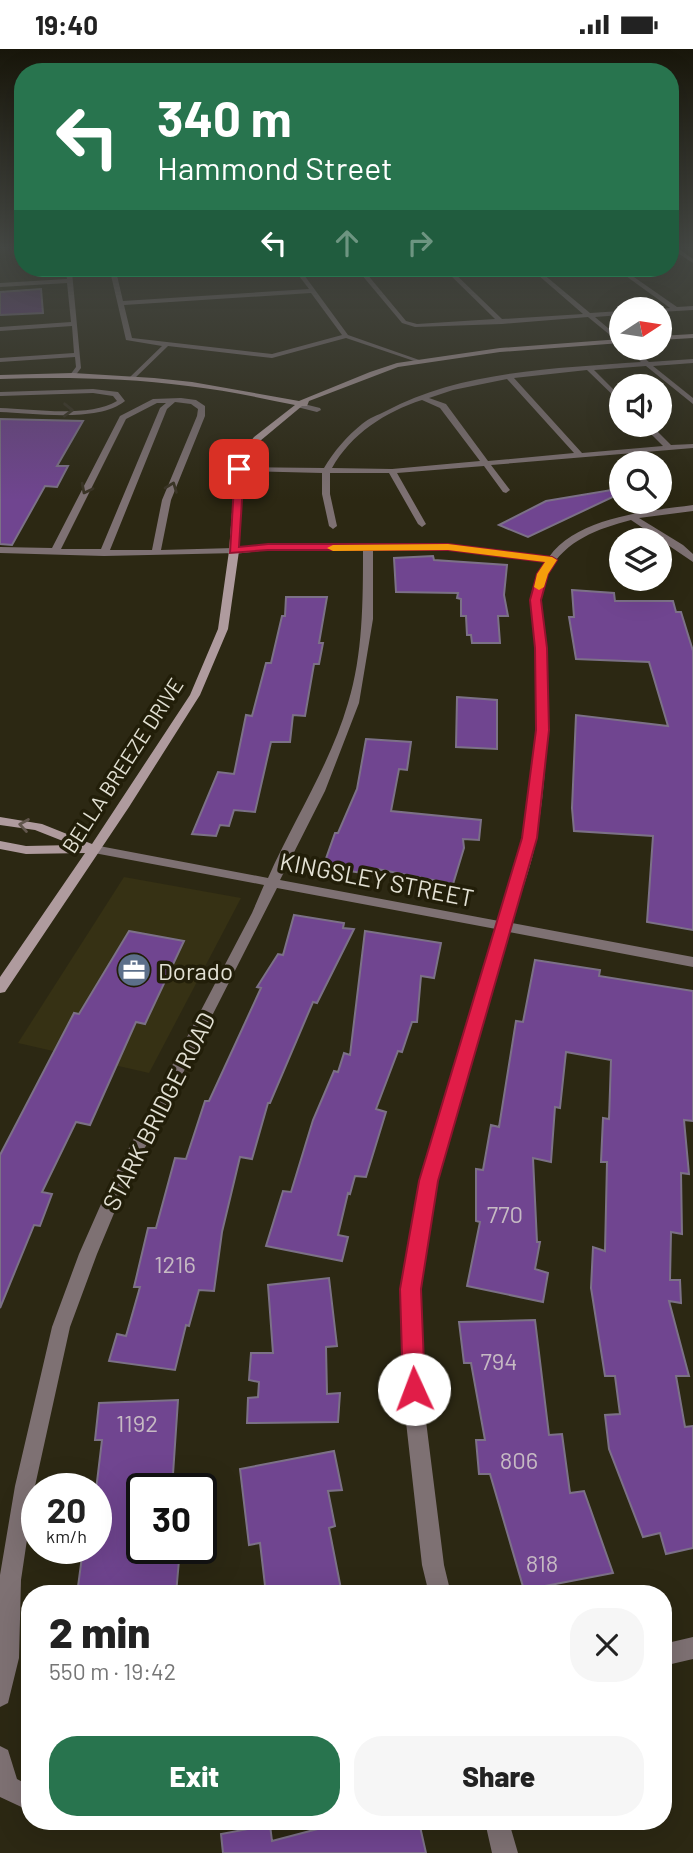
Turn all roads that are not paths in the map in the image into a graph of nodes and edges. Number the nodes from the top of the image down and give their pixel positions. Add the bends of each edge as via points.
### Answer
1 (75, 331) edge
2 (127, 331) edge
3 (342, 331) edge
4 (346, 336) junction
5 (693, 336) edge
6 (672, 337) edge
7 (609, 343) edge
8 (166, 345) junction
9 (78, 355) junction
10 (0, 360) edge
11 (643, 361) edge
12 (693, 361) edge
13 (419, 363) junction
14 (647, 365) junction
15 (589, 369) junction
16 (73, 375) junction
17 (0, 377) edge
18 (509, 377) junction
19 (132, 378) junction
20 (609, 389) edge
21 (0, 394) edge
22 (422, 398) junction
23 (173, 400) junction
24 (693, 401) edge
25 (300, 405) junction
26 (0, 409) edge
27 (317, 409) dead end
28 (659, 437) edge
29 (693, 446) edge
30 (669, 447) junction
31 (580, 455) junction
32 (487, 463) junction
33 (239, 469) junction
34 (326, 471) junction
35 (392, 471) junction
36 (506, 490) dead end
37 (693, 507) edge
38 (633, 517) junction
39 (422, 524) dead end
40 (333, 526) dead end
41 (368, 547) junction
42 (0, 550) edge
43 (55, 551) junction
44 (234, 551) junction
45 (104, 553) junction
46 (156, 553) junction
47 (693, 559) edge
48 (552, 560) junction
49 (0, 821) edge
50 (0, 845) edge
51 (94, 849) junction
52 (274, 883) junction
53 (503, 926) junction
54 (693, 962) edge
55 (0, 988) edge
56 (438, 1585) edge
57 (693, 1648) edge
58 (672, 1653) edge
59 (0, 1695) edge
60 (0, 1758) edge
61 (21, 1794) edge
62 (499, 1830) edge
63 (505, 1853) edge

1 - 9 street
2 - 8 street via 129,339
3 - 4 street
4 - 8 street via 272,356
4 - 13 street
5 - 6 street
7 - 13 street, BELLA BREEZE DRIVE via 500,350
8 - 19 street
9 - 10 street
9 - 16 street via 79,367
11 - 14 street
12 - 14 street
13 - 25 street, BELLA BREEZE DRIVE
14 - 15 street
14 - 24 street
15 - 18 street
15 - 20 street
16 - 17 street
16 - 19 street
18 - 22 street
18 - 31 street
19 - 25 street via 204,386
26 -> 21 street via 96,410 115,407 121,401 108,392
22 - 32 street via 443,406
22 - 34 street via 380,416 346,442
23 -> 43 street via 148,403 118,423
23 - 45 street via 164,408
46 -> 23 street via 169,496 202,408
25 - 27 street
25 - 33 street, BELLA BREEZE DRIVE via 257,439
28 - 30 street
29 - 30 street
30 - 31 street
31 - 32 street
32 - 35 street
32 - 36 street
33 - 34 street
33 - 44 street, BELLA BREEZE DRIVE
34 - 35 street
34 - 40 street
35 - 39 street
37 - 38 street
38 - 47 street
38 - 48 street via 578,535
41 - 44 street
41 - 48 street via 448,547
41 - 52 street, STARK BRIDGE ROAD via 368,619 354,703 319,791
42 - 43 street
43 - 45 street
44 - 46 street
44 - 51 street, BELLA BREEZE DRIVE via 223,629 195,695
45 - 46 street
48 - 53 street via 542,574 536,600 543,730 530,838
51 -> 49 street via 38,827
50 - 51 street via 26,850
51 - 52 street, KINGSLEY STREET
51 - 55 street, BELLA BREEZE DRIVE
52 - 53 street, KINGSLEY STREET
52 - 59 street, STARK BRIDGE ROAD via 117,1186 61,1327 25,1486 10,1580 8,1658
53 - 54 street, KINGSLEY STREET
53 - 56 street via 428,1181 410,1289 415,1413
57 - 58 street
60 - 61 street via 6,1787
62 - 63 street

